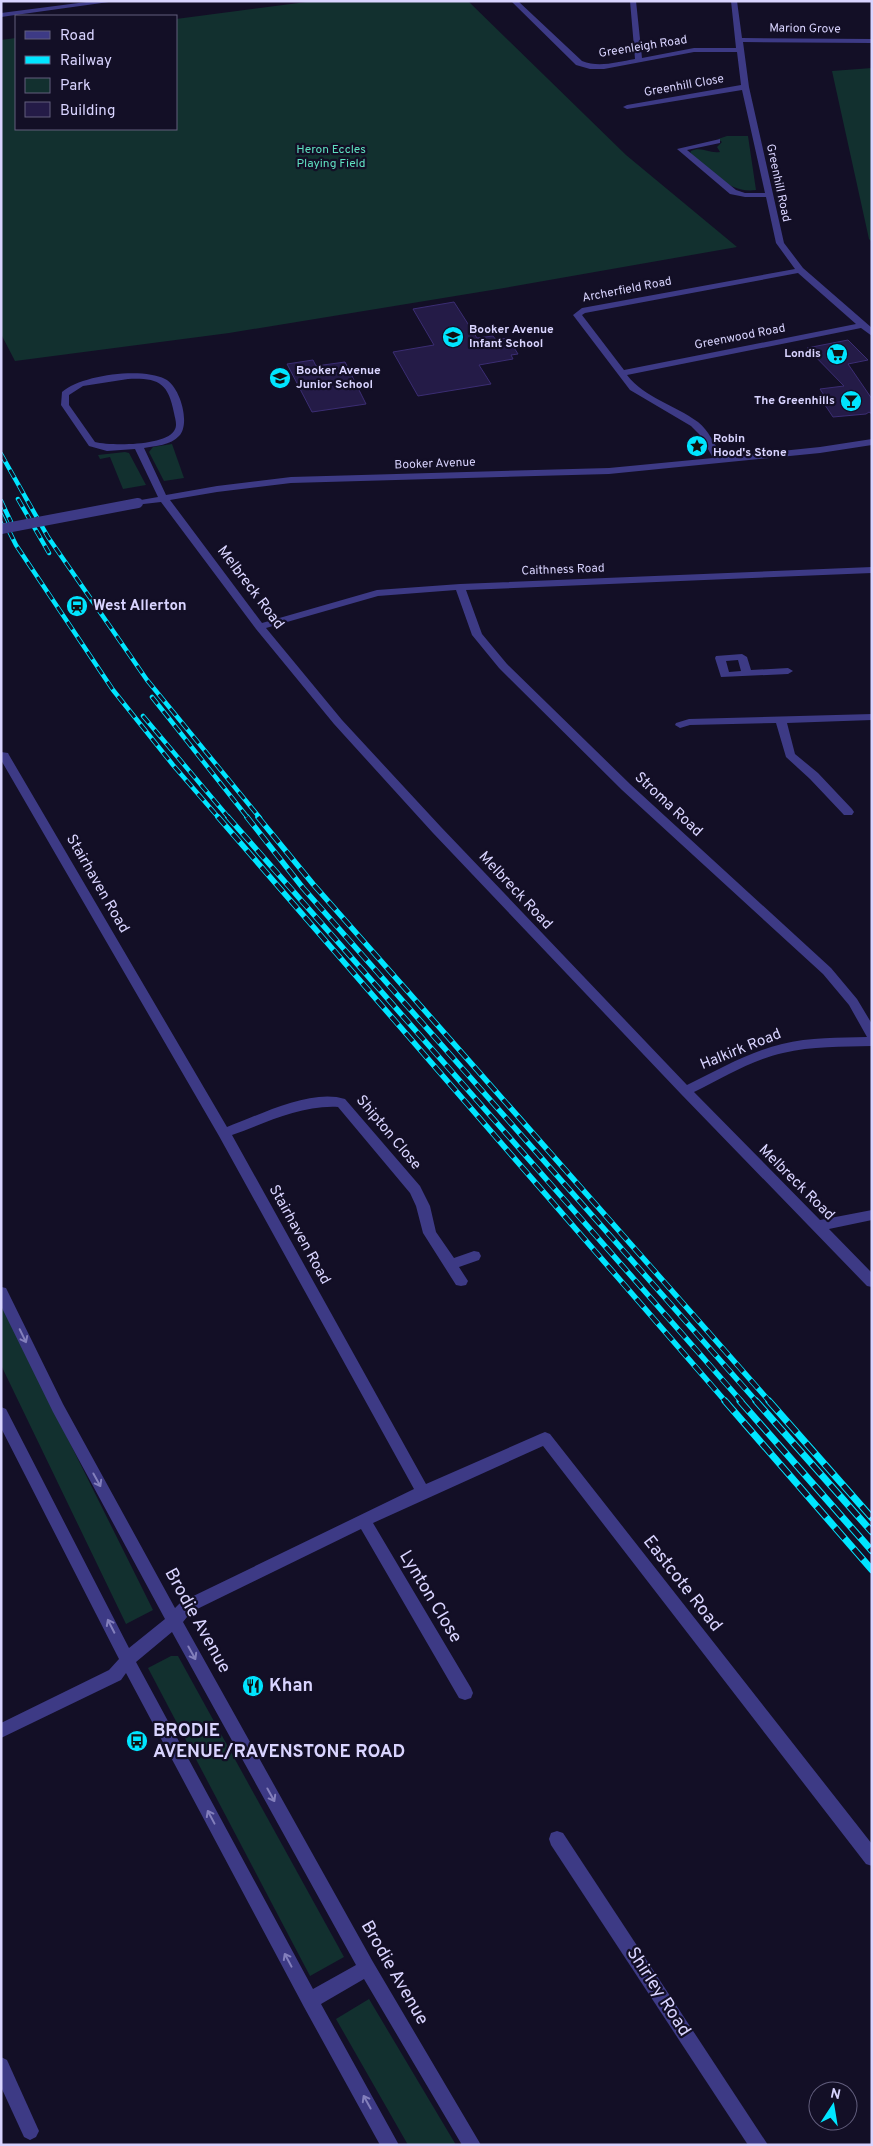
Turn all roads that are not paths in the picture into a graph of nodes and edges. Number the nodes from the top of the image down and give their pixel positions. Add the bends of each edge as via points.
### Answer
1 (113, 1) edge
2 (514, 1) edge
3 (633, 1) edge
4 (734, 1) edge
5 (1, 15) edge
6 (738, 40) junction
7 (872, 41) edge
8 (740, 50) junction
9 (640, 59) junction
10 (745, 86) junction
11 (627, 107) dead end
12 (717, 141) dead end
13 (706, 144) junction
14 (715, 151) dead end
15 (769, 195) junction
16 (800, 270) junction
17 (863, 325) junction
18 (872, 333) edge
19 (623, 373) junction
20 (872, 442) edge
21 (138, 446) junction
22 (720, 461) junction
23 (163, 498) junction
24 (1, 529) edge
25 (872, 570) edge
26 (460, 587) junction
27 (260, 628) junction
28 (788, 671) dead end
29 (747, 674) dead end
30 (872, 717) edge
31 (781, 720) junction
32 (680, 725) dead end
33 (1, 755) edge
34 (848, 812) dead end
35 (872, 1035) edge
36 (872, 1041) edge
37 (684, 1091) junction
38 (224, 1133) junction
39 (872, 1215) edge
40 (818, 1226) junction
41 (474, 1256) dead end
42 (450, 1265) junction
43 (461, 1281) dead end
44 (872, 1282) edge
45 (1, 1292) edge
46 (3, 1421) edge
47 (422, 1492) junction
48 (363, 1520) junction
49 (174, 1621) junction
50 (128, 1659) junction
51 (465, 1693) dead end
52 (1, 1731) edge
53 (556, 1839) dead end
54 (872, 1858) edge
55 (367, 1968) junction
56 (310, 2001) junction
57 (1, 2066) edge
58 (30, 2132) dead end
59 (390, 2145) edge
60 (472, 2145) edge
61 (758, 2145) edge

1 - 5 street
2 - 9 street, Greenleigh Road via 579,63 604,67
3 - 9 street
4 - 6 street, Greenhill Road
6 - 7 street, Marion Grove
6 - 8 street, Greenhill Road
8 - 9 street, Greenleigh Road via 694,50
8 - 10 street, Greenhill Road
10 - 11 street, Greenhill Close
10 - 15 street, Greenhill Road
12 - 13 street
13 - 14 street
13 - 15 street via 682,149 733,192
15 - 16 street, Greenhill Road via 780,243
16 - 17 street, Greenhill Road
16 - 19 street, Archerfield Road via 579,312 577,318
17 - 18 street, Greenhill Road
17 - 19 street, Greenwood Road
19 - 22 street, Archerfield Road via 633,388 694,424
20 - 22 street, Booker Avenue
21 - 21 street via 108,448 92,444 65,405 65,394 81,384 134,376 155,378 167,384 173,392 180,430 173,438
21 - 23 street, Melbreck Road
22 - 23 street, Booker Avenue via 609,471 291,480
23 - 24 street, Booker Avenue, bridge
23 - 27 street, Melbreck Road
25 - 26 street, Caithness Road
26 - 27 street, Caithness Road via 377,593
26 - 35 street, Stroma Road via 476,635 503,666 626,787 827,972 854,1002
27 - 37 street, Melbreck Road via 338,722
28 - 29 street
30 - 31 street
31 - 32 street via 689,722
31 - 34 street via 790,755
33 - 38 street, Stairhaven Road
36 - 37 street, Halkirk Road via 782,1048
37 - 40 street, Melbreck Road
38 - 42 street, Shipton Close via 304,1104 341,1102 415,1190 430,1234
38 - 47 street, Stairhaven Road
39 - 40 street
40 - 44 street, Melbreck Road
41 - 42 street
42 - 43 street, Shipton Close
45 -> 49 street, Brodie Avenue via 58,1408
50 -> 46 street
47 - 48 street
47 - 54 street, Eastcote Road via 545,1438
48 - 49 street via 198,1600 186,1607
48 - 51 street, Lynton Close
49 - 50 street
49 -> 55 street, Brodie Avenue
50 - 52 street via 115,1674
56 -> 50 street
53 - 61 street, Shirley Road
55 - 56 street
55 - 60 street, Brodie Avenue
59 -> 56 street
57 - 58 street

